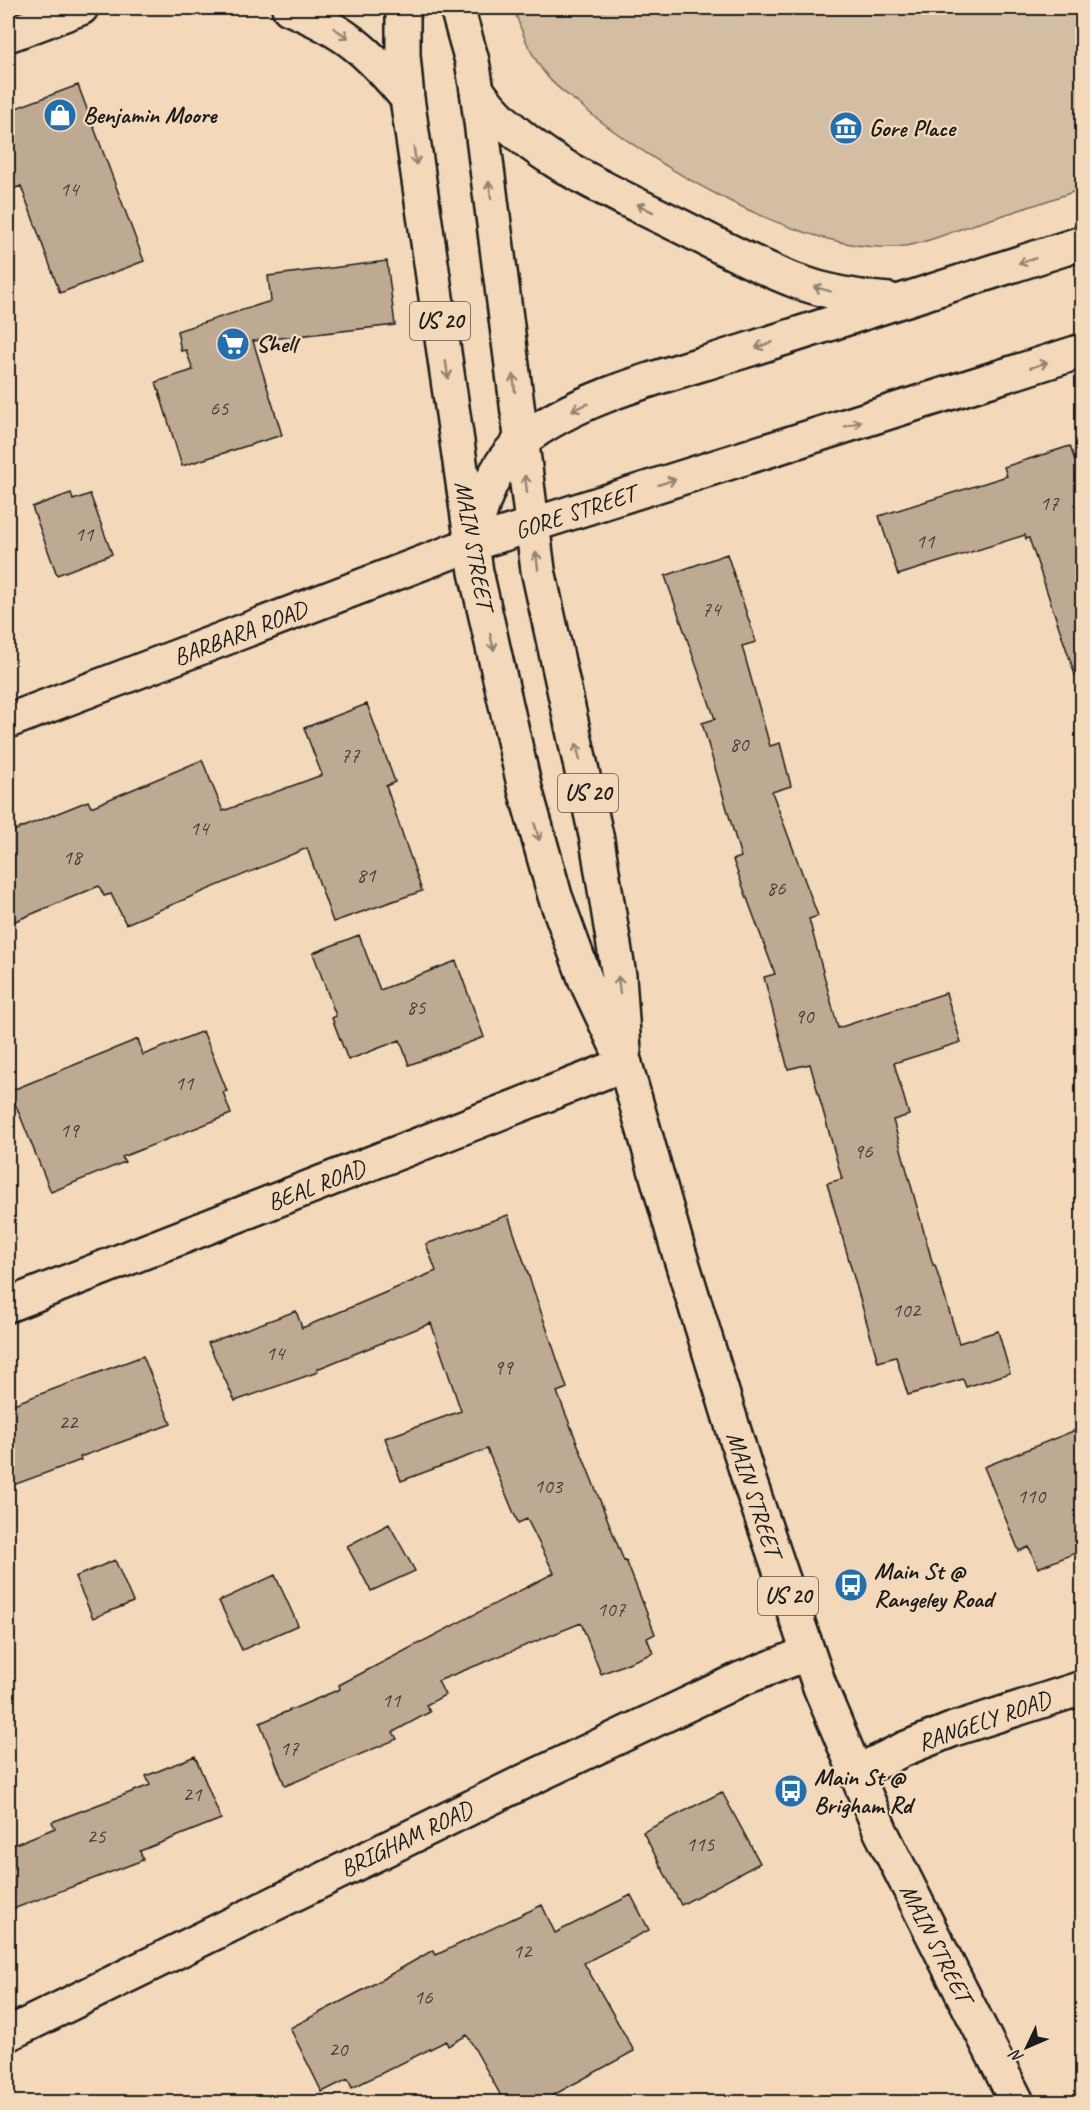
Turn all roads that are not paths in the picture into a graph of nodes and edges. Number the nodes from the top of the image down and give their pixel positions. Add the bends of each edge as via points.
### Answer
1 (81, 8) edge
2 (289, 8) edge
3 (403, 8) edge
4 (457, 8) edge
5 (8, 35) edge
6 (477, 90) junction
7 (406, 98) junction
8 (1083, 243) edge
9 (900, 301) junction
10 (1083, 351) edge
11 (521, 441) junction
12 (532, 526) junction
13 (472, 544) junction
14 (8, 721) edge
15 (625, 1064) junction
16 (8, 1305) edge
17 (808, 1653) junction
18 (1083, 1688) edge
19 (855, 1773) junction
20 (8, 2034) edge
21 (1017, 2103) edge

1 - 5 street
2 -> 7 street via 352,41
3 - 7 street, MAIN STREET / US 20
4 - 6 street, MAIN STREET / US 20
9 -> 6 street via 850,296 797,282 615,194 547,155 499,119
11 -> 6 street, MAIN STREET / US 20
7 -> 13 street, MAIN STREET / US 20
8 -> 9 street, GORE STREET
9 -> 11 street, GORE STREET via 612,394 559,416
12 -> 10 street, GORE STREET
12 -> 11 street, MAIN STREET / US 20
11 - 13 street, GORE STREET via 489,487
12 - 13 street, GORE STREET
15 -> 12 street, MAIN STREET / US 20 via 619,976 598,849
13 - 14 street, BARBARA ROAD
13 -> 15 street, MAIN STREET / US 20 via 525,789 555,896 585,981
15 - 16 street, BEAL ROAD
15 - 17 street, MAIN STREET / US 20 via 750,1483
17 - 19 street, MAIN STREET / US 20
17 - 20 street, BRIGHAM ROAD via 741,1679 527,1780
18 - 19 street, RANGELY ROAD via 954,1729
19 - 21 street, MAIN STREET / US 20

